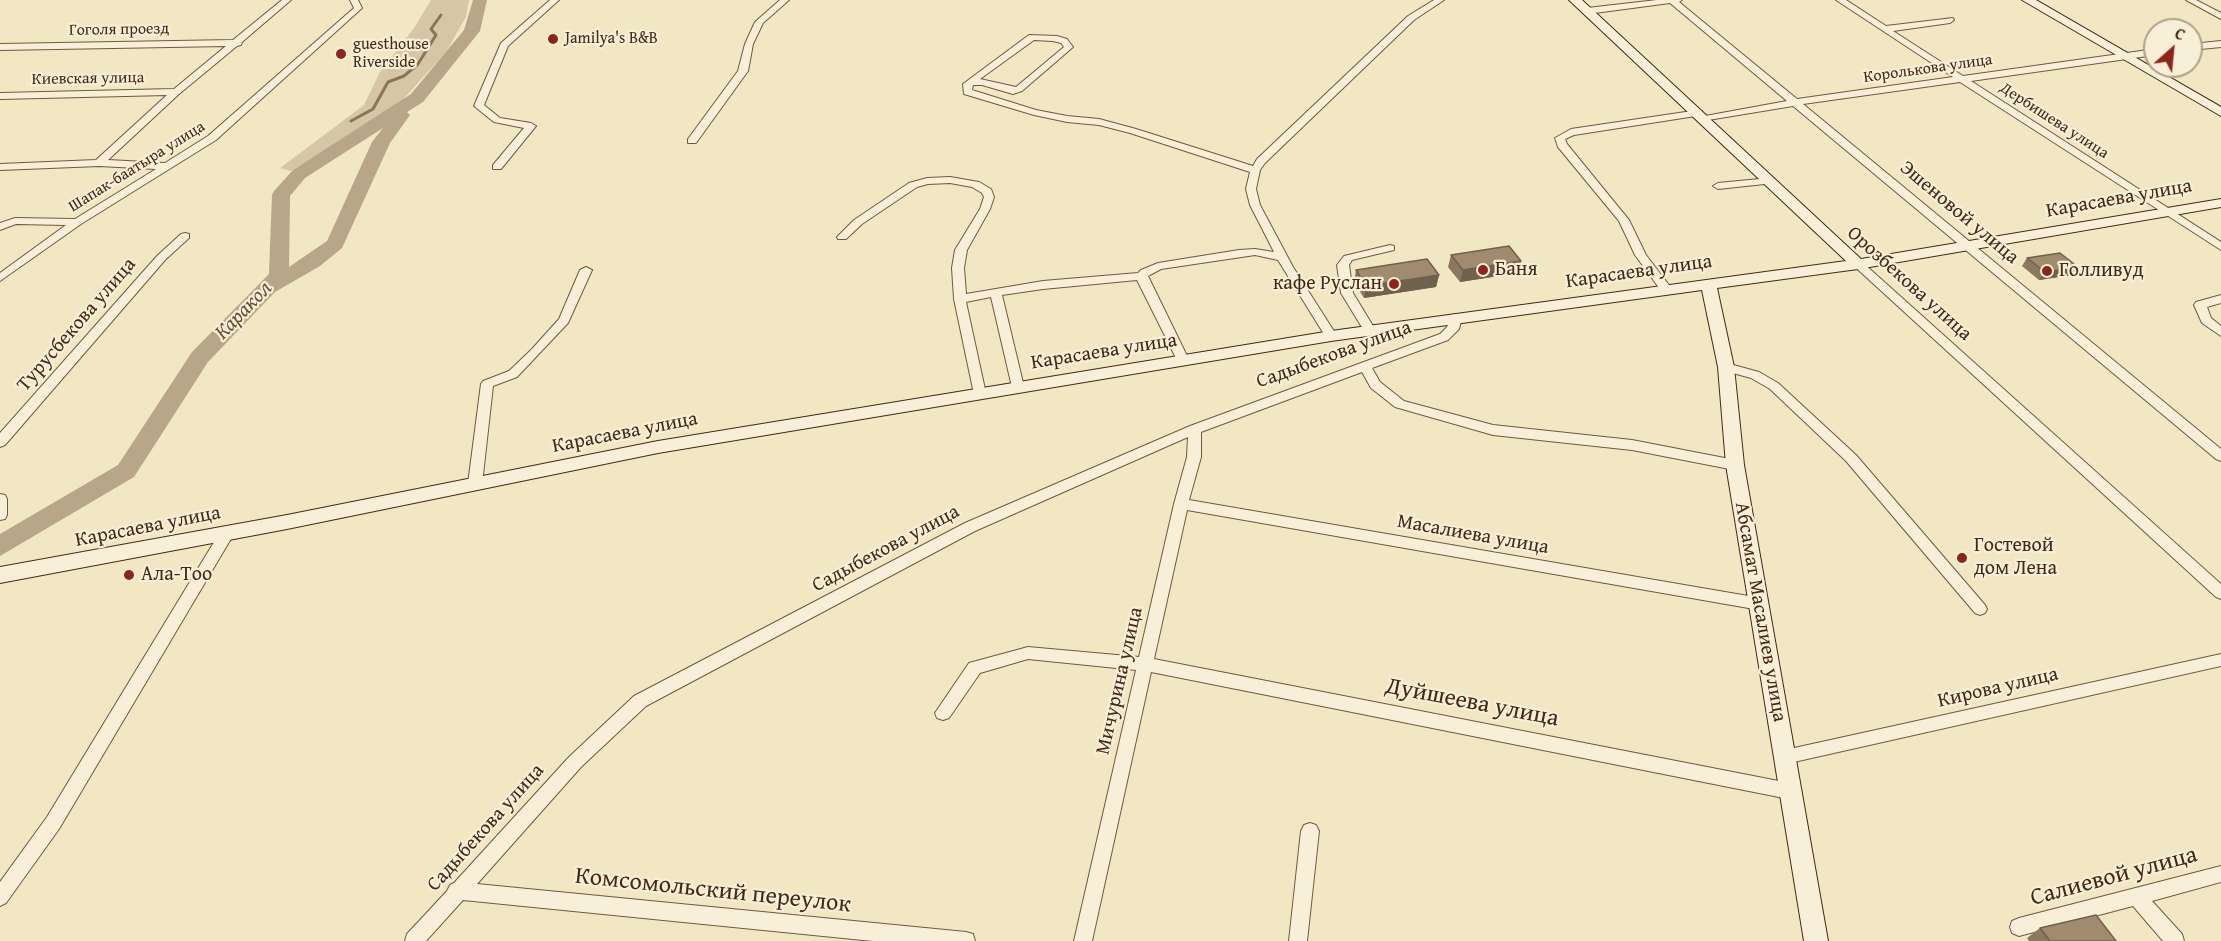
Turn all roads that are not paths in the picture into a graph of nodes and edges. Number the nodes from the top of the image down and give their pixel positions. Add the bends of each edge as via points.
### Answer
1 (287, 0) edge
2 (354, 0) edge
3 (555, 0) edge
4 (785, 0) edge
5 (1440, 0) edge
6 (1575, 0) edge
7 (1672, 0) edge
8 (1678, 0) edge
9 (1840, 0) edge
10 (2028, 0) edge
11 (2190, 0) edge
12 (1587, 11) junction
13 (2221, 16) edge
14 (1950, 20) dead end
15 (1885, 29) junction
16 (238, 43) junction
17 (2221, 44) edge
18 (2203, 46) edge
19 (0, 47) edge
20 (2143, 54) edge
21 (2124, 56) junction
22 (1962, 79) junction
23 (972, 82) junction
24 (176, 92) junction
25 (0, 96) edge
26 (1797, 102) junction
27 (2221, 112) edge
28 (1702, 116) junction
29 (692, 141) dead end
30 (99, 163) junction
31 (167, 166) junction
32 (0, 167) edge
33 (497, 167) dead end
34 (1255, 170) junction
35 (1770, 181) junction
36 (1718, 186) dead end
37 (2221, 203) edge
38 (2165, 211) junction
39 (77, 222) junction
40 (0, 227) edge
41 (185, 236) dead end
42 (842, 237) dead end
43 (1971, 246) junction
44 (2221, 247) edge
45 (1390, 248) dead end
46 (1281, 256) junction
47 (1858, 264) junction
48 (586, 270) dead end
49 (1142, 276) junction
50 (0, 278) edge
51 (1708, 283) junction
52 (1666, 289) junction
53 (996, 294) junction
54 (960, 299) junction
55 (2221, 299) edge
56 (1456, 318) junction
57 (1370, 331) junction
58 (2221, 332) edge
59 (1331, 336) junction
60 (1183, 360) junction
61 (1365, 366) junction
62 (1725, 367) junction
63 (1018, 387) junction
64 (980, 394) junction
65 (1195, 429) junction
66 (0, 442) edge
67 (2221, 456) edge
68 (1735, 465) junction
69 (475, 484) junction
70 (0, 499) edge
71 (1180, 504) junction
72 (0, 514) edge
73 (227, 533) junction
74 (0, 575) edge
75 (2221, 592) edge
76 (1760, 604) junction
77 (1980, 609) dead end
78 (2221, 660) edge
79 (1146, 664) junction
80 (943, 713) dead end
81 (1785, 757) junction
82 (1789, 791) junction
83 (1310, 831) dead end
84 (2221, 874) edge
85 (456, 891) junction
86 (2136, 896) junction
87 (0, 897) edge
88 (2019, 927) dead end
89 (414, 941) edge
90 (966, 941) edge
91 (1083, 941) edge
92 (1298, 941) edge
93 (1816, 941) edge
94 (2175, 941) edge

1 - 16 street, Шапак-баатыра улица
2 - 31 street, Шапак-баатыра улица via 358,8 212,138
3 - 33 street via 504,45 479,106 497,120 531,126
4 - 29 street via 759,22 748,44 743,71
5 - 34 street via 1411,18
6 - 12 street, Орозбекова улица
7 - 8 street
7 - 12 street
7 - 26 street, Эшеновой улица
9 - 15 street, Дербишева улица
10 - 21 street
11 - 13 street
12 - 28 street, Орозбекова улица
14 - 15 street
15 - 22 street, Дербишева улица
16 - 19 street, Гоголя проезд
16 - 24 street, Шапак-баатыра улица
17 - 18 street
20 - 21 street, Королькова улица
21 - 22 street, Королькова улица
21 - 27 street
22 - 26 street, Королькова улица
22 - 38 street, Дербишева улица
23 - 23 street via 1016,90 1069,47 1054,38 1032,37
23 - 34 street via 966,88 971,95 1067,119 1111,125
24 - 25 street, Киевская улица
24 - 30 street, Шапак-баатыра улица
26 - 28 street, Королькова улица
26 - 43 street, Эшеновой улица
28 - 35 street, Орозбекова улица
28 - 52 street via 1571,132 1560,138 1624,220 1641,255
30 - 31 street
30 - 32 street
31 - 39 street, Шапак-баатыра улица
34 - 46 street via 1251,189
35 - 36 street
35 - 47 street, Орозбекова улица
37 - 38 street, Карасаева улица
38 - 43 street, Карасаева улица
38 - 44 street, Дербишева улица
39 - 40 street via 15,220
39 - 50 street, Шапак-баатыра улица
41 - 66 street, Турусбекова улица via 161,258
42 - 54 street via 913,185 950,180 982,188 989,197 961,250
43 - 47 street, Карасаева улица
43 - 67 street, Эшеновой улица
45 - 57 street via 1348,258 1343,265 1347,293
46 - 49 street via 1239,253 1158,266
46 - 59 street
47 - 51 street, Карасаева улица
47 - 75 street, Орозбекова улица
48 - 69 street via 564,320 513,374 487,384
49 - 53 street via 1043,285
49 - 60 street
51 - 52 street, Карасаева улица
51 - 62 street, Абсамат Масалиев улица
52 - 56 street, Карасаева улица
53 - 54 street
53 - 63 street
54 - 64 street
55 - 58 street via 2200,305 2206,320
56 - 57 street, Карасаева улица
56 - 61 street, Садыбекова улица via 1453,329 1444,337
57 - 59 street, Карасаева улица
59 - 60 street, Карасаева улица
60 - 63 street, Карасаева улица
61 - 65 street, Садыбекова улица
61 - 68 street via 1375,385 1400,404 1493,430 1632,445
62 - 68 street, Абсамат Масалиев улица
62 - 77 street via 1755,375 1774,386 1851,458
63 - 64 street, Карасаева улица
64 - 69 street, Карасаева улица via 658,447
65 - 71 street, Мичурина улица via 1194,457
65 - 85 street, Садыбекова улица via 970,527 640,701 575,762
68 - 76 street, Абсамат Масалиев улица
69 - 73 street, Карасаева улица
70 - 72 street
71 - 76 street, Масалиева улица
71 - 79 street, Мичурина улица
73 - 74 street, Карасаева улица
73 - 87 street via 53,823
76 - 81 street, Абсамат Масалиев улица
78 - 81 street, Кирова улица
79 - 80 street, Дуйшеева улица via 1028,653 975,668
79 - 82 street, Дуйшеева улица
79 - 91 street, Мичурина улица
81 - 82 street, Абсамат Масалиев улица
82 - 93 street, Абсамат Масалиев улица
83 - 92 street
84 - 86 street, Салиевой улица
85 - 89 street, Садыбекова улица
85 - 90 street, Комсомольский переулок
86 - 88 street, Салиевой улица
86 - 94 street

